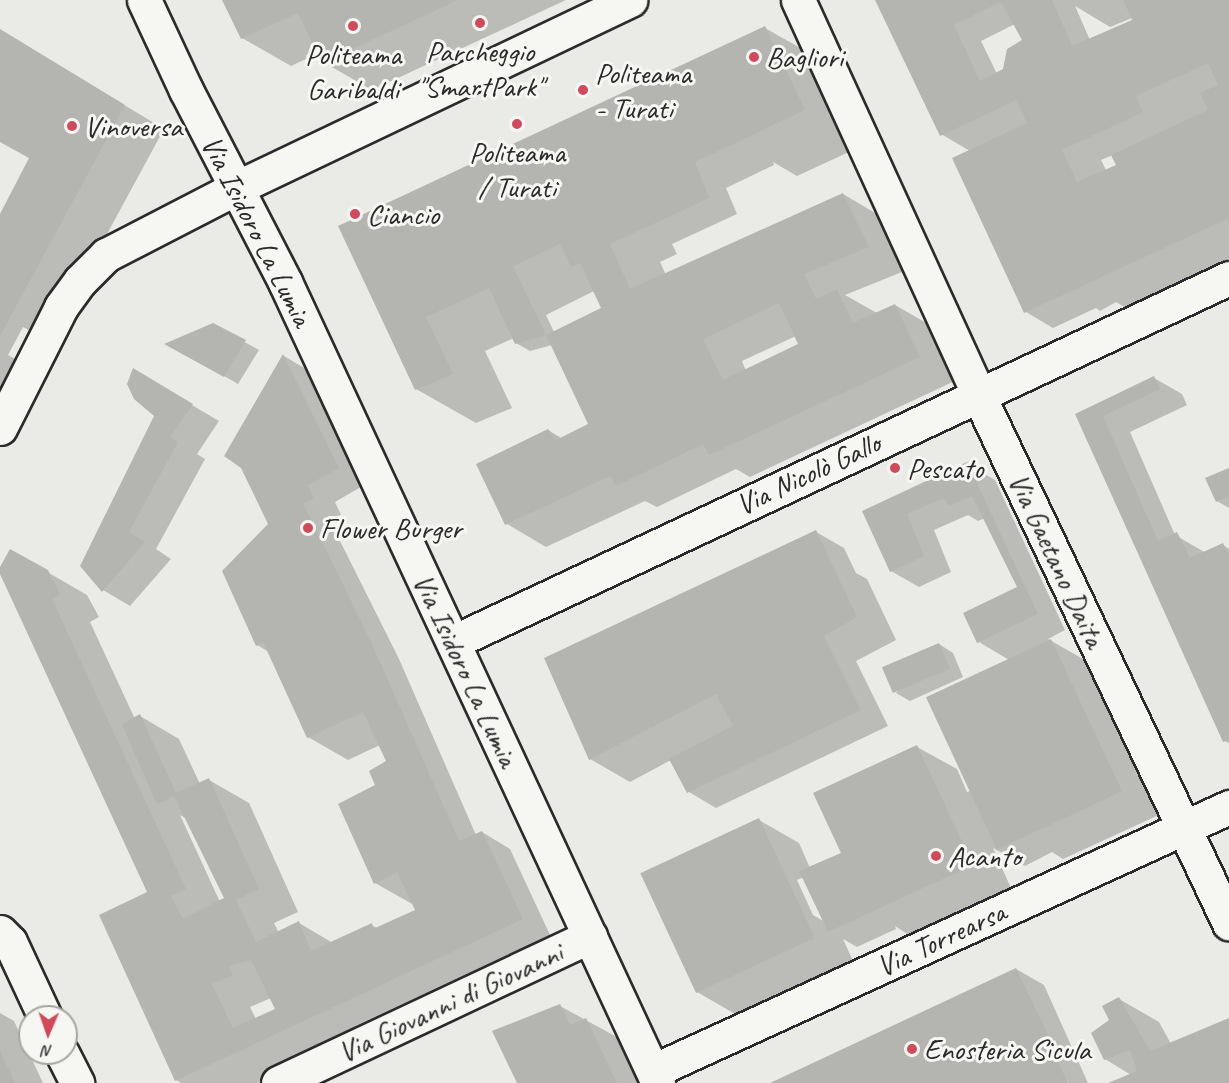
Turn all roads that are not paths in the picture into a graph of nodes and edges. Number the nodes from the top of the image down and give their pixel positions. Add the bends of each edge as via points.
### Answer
1 (144, 0) edge
2 (631, 0) edge
3 (798, 0) edge
4 (236, 188) junction
5 (1229, 278) edge
6 (978, 394) junction
7 (0, 428) edge
8 (453, 642) junction
9 (1229, 807) edge
10 (1184, 828) junction
11 (1229, 923) edge
12 (0, 932) edge
13 (590, 936) junction
14 (39, 1005) edge
15 (68, 1065) edge
16 (655, 1077) edge
17 (77, 1083) edge
18 (278, 1083) edge

1 - 4 street, Via Isidoro La Lumia
2 - 4 street
3 - 6 street, Via Gaetano Daita
4 - 7 street via 106,255 80,281 61,307
4 - 8 street, Via Isidoro La Lumia via 285,282
5 - 6 street, Via Nicolò Gallo
6 - 8 street, Via Nicolò Gallo
6 - 10 street, Via Gaetano Daita
8 - 13 street, Via Isidoro La Lumia
9 - 10 street, Via Torrearsa
10 - 11 street, Via Gaetano Daita
10 - 16 street, Via Torrearsa
12 - 14 street via 10,942
13 - 16 street, Via Isidoro La Lumia
13 - 18 street, Via Giovanni di Giovanni
15 - 17 street

